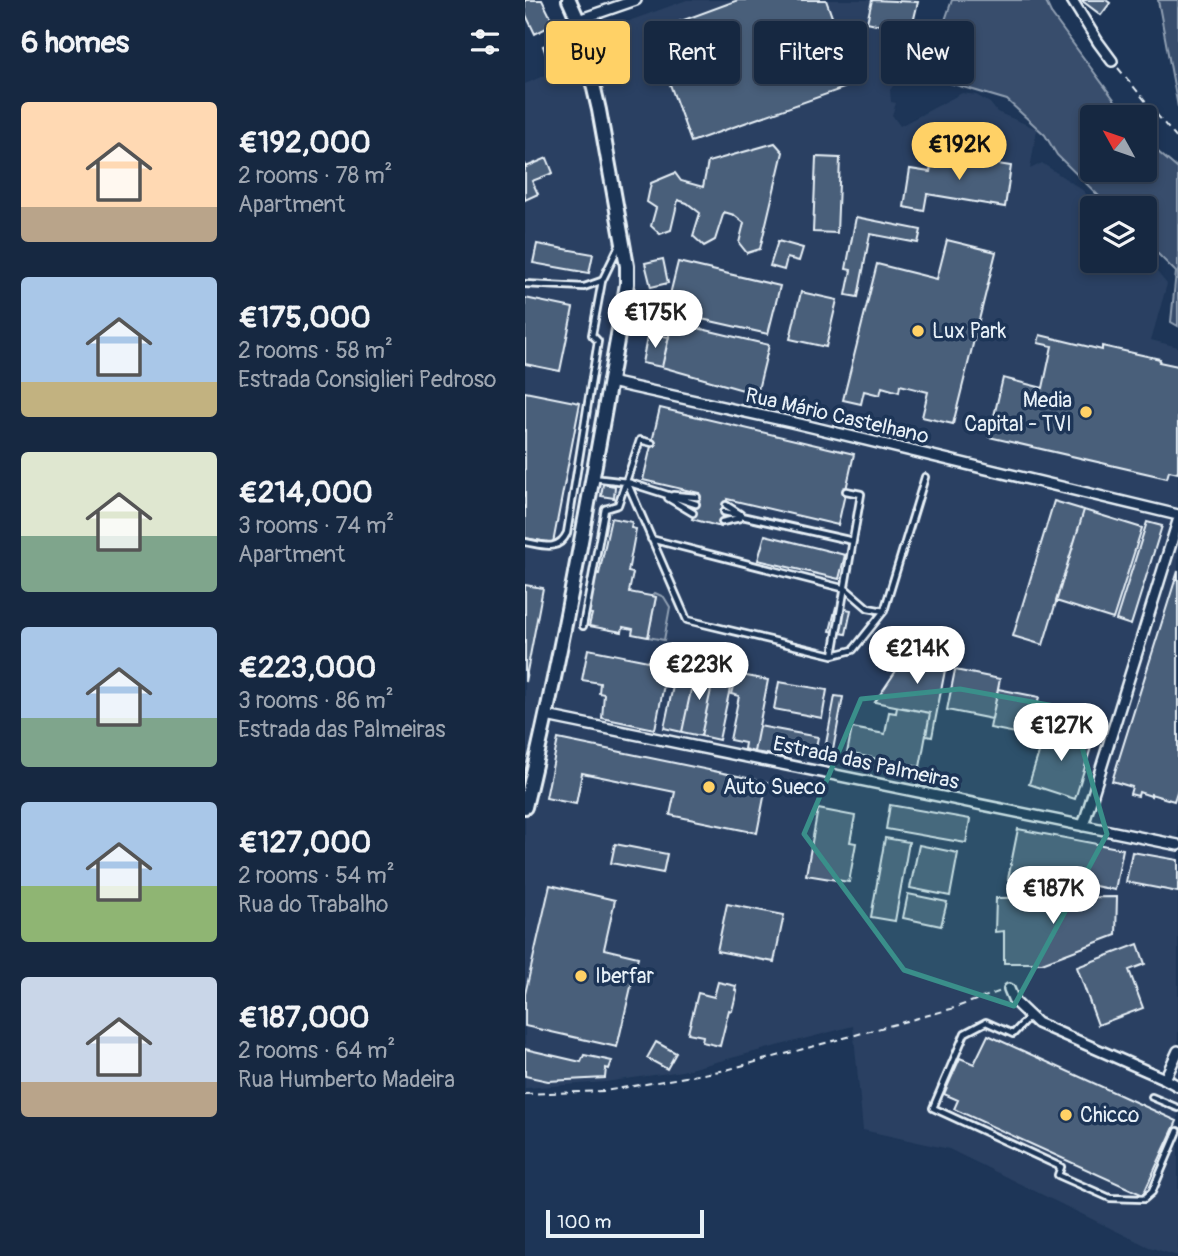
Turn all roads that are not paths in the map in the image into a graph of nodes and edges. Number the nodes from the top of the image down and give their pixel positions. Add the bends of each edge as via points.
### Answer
1 (569, 0) edge
2 (636, 0) edge
3 (1072, 0) edge
4 (578, 20) junction
5 (1112, 61) road end
6 (623, 240) junction
7 (602, 281) junction
8 (525, 284) edge
9 (610, 382) junction
10 (652, 443) dead end
11 (925, 477) dead end
12 (592, 478) junction
13 (627, 482) junction
14 (846, 491) dead end
15 (661, 494) junction
16 (697, 497) dead end
17 (696, 504) dead end
18 (726, 505) dead end
19 (724, 512) dead end
20 (694, 513) dead end
21 (1178, 515) edge
22 (744, 517) junction
23 (1178, 521) edge
24 (722, 522) dead end
25 (650, 538) junction
26 (853, 541) junction
27 (525, 542) edge
28 (846, 589) junction
29 (884, 611) junction
30 (583, 626) dead end
31 (833, 655) junction
32 (546, 716) junction
33 (525, 807) edge
34 (1083, 826) junction
35 (1178, 845) edge
36 (1009, 989) road end
37 (1029, 1017) junction
38 (1178, 1051) edge
39 (1165, 1079) junction
40 (1178, 1086) edge
41 (1152, 1097) dead end
42 (1178, 1108) edge
43 (1178, 1131) edge

1 - 4 main road
2 - 4 street
3 - 5 street
4 - 6 main road
6 - 7 lane
6 - 9 main road via 627,284
7 - 8 lane via 584,287
7 - 27 lane via 593,335 598,341 568,533 558,546
9 - 12 main road
9 - 21 street, Rua Mário Castelhano
10 - 13 lane via 640,440
11 - 29 lane
12 - 13 lane
12 - 32 main road
13 - 15 lane
13 - 25 lane
13 - 30 lane via 618,505 605,509
14 - 26 lane via 861,494
15 - 16 lane
15 - 17 lane
15 - 20 lane
18 - 22 lane
19 - 22 lane
22 - 24 lane
22 - 26 lane
23 - 34 street
25 - 28 lane
25 - 31 lane via 687,620
26 - 28 lane
28 - 29 lane via 868,608
28 - 31 lane
29 - 31 lane via 853,650
32 - 33 main road
32 - 34 street, Estrada das Palmeiras
34 - 35 street, Estrada das Palmeiras
36 - 37 street
37 - 39 street
37 - 43 lane via 1013,1034 986,1022 965,1033 933,1108 1061,1167 1058,1175 1110,1198 1144,1199
38 - 39 street
39 - 40 street
41 - 42 lane

